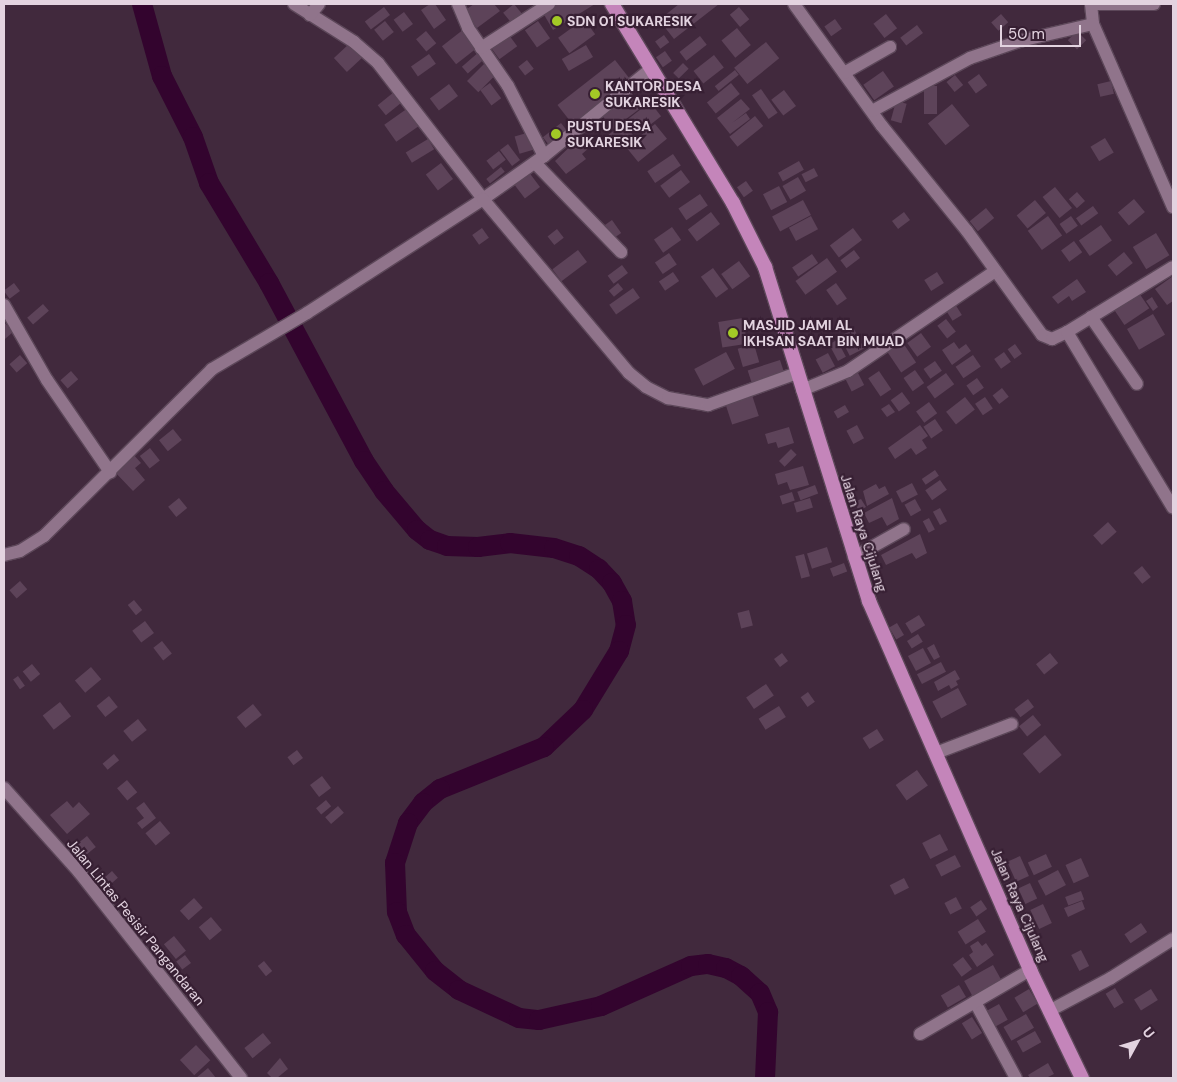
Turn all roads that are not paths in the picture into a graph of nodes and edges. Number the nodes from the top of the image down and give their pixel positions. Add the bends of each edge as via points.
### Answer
1 (294, 4) edge
2 (318, 4) edge
3 (458, 4) edge
4 (548, 4) edge
5 (612, 4) edge
6 (794, 4) edge
7 (1091, 4) edge
8 (1154, 4) edge
9 (310, 15) junction
10 (1093, 24) junction
11 (890, 47) dead end
12 (481, 48) junction
13 (652, 68) junction
14 (844, 73) junction
15 (872, 111) junction
16 (539, 159) junction
17 (483, 199) junction
18 (1173, 207) edge
19 (621, 252) dead end
20 (1173, 267) edge
21 (995, 271) junction
22 (4, 305) edge
23 (1091, 317) junction
24 (1067, 332) junction
25 (797, 373) junction
26 (1137, 384) dead end
27 (802, 390) junction
28 (110, 472) junction
29 (1173, 508) edge
30 (904, 529) dead end
31 (4, 555) edge
32 (854, 557) junction
33 (1012, 724) dead end
34 (936, 752) junction
35 (4, 788) edge
36 (1173, 939) edge
37 (1030, 970) junction
38 (975, 1002) junction
39 (1049, 1011) junction
40 (920, 1034) dead end
41 (241, 1078) edge
42 (1016, 1078) edge
43 (1082, 1078) edge

1 - 9 street
2 - 9 street
3 - 12 street
4 - 12 street
5 - 13 highway, Jalan Raya Cijulang
6 - 14 street
7 - 8 street
7 - 10 street
9 - 17 street via 354,42 378,63
10 - 15 street via 1020,41 970,58
10 - 18 street
11 - 14 street
12 - 16 street via 508,86
13 - 16 street
13 - 25 highway, Jalan Raya Cijulang via 744,222 765,267
14 - 15 street
15 - 21 street via 962,223
16 - 17 street
16 - 19 street
17 - 25 street via 629,373 646,387 668,398 708,405
17 - 28 street via 212,368
20 - 23 street
21 - 24 street via 1042,335 1052,339
21 - 27 street via 866,360 832,380
22 - 28 street via 47,380
23 - 24 street
23 - 26 street
24 - 29 street
25 - 27 highway, Jalan Raya Cijulang
27 - 32 highway, Jalan Raya Cijulang
28 - 31 street via 44,536 20,551
30 - 32 street
32 - 34 highway, Jalan Raya Cijulang via 878,625
33 - 34 street
34 - 37 highway, Jalan Raya Cijulang
35 - 41 street, Jalan Lintas Pesisir Pangandaran via 79,872
36 - 39 street via 1111,978
37 - 38 street
37 - 39 highway, Jalan Raya Cijulang
38 - 40 street
38 - 42 street
39 - 43 highway, Jalan Raya Cijulang

